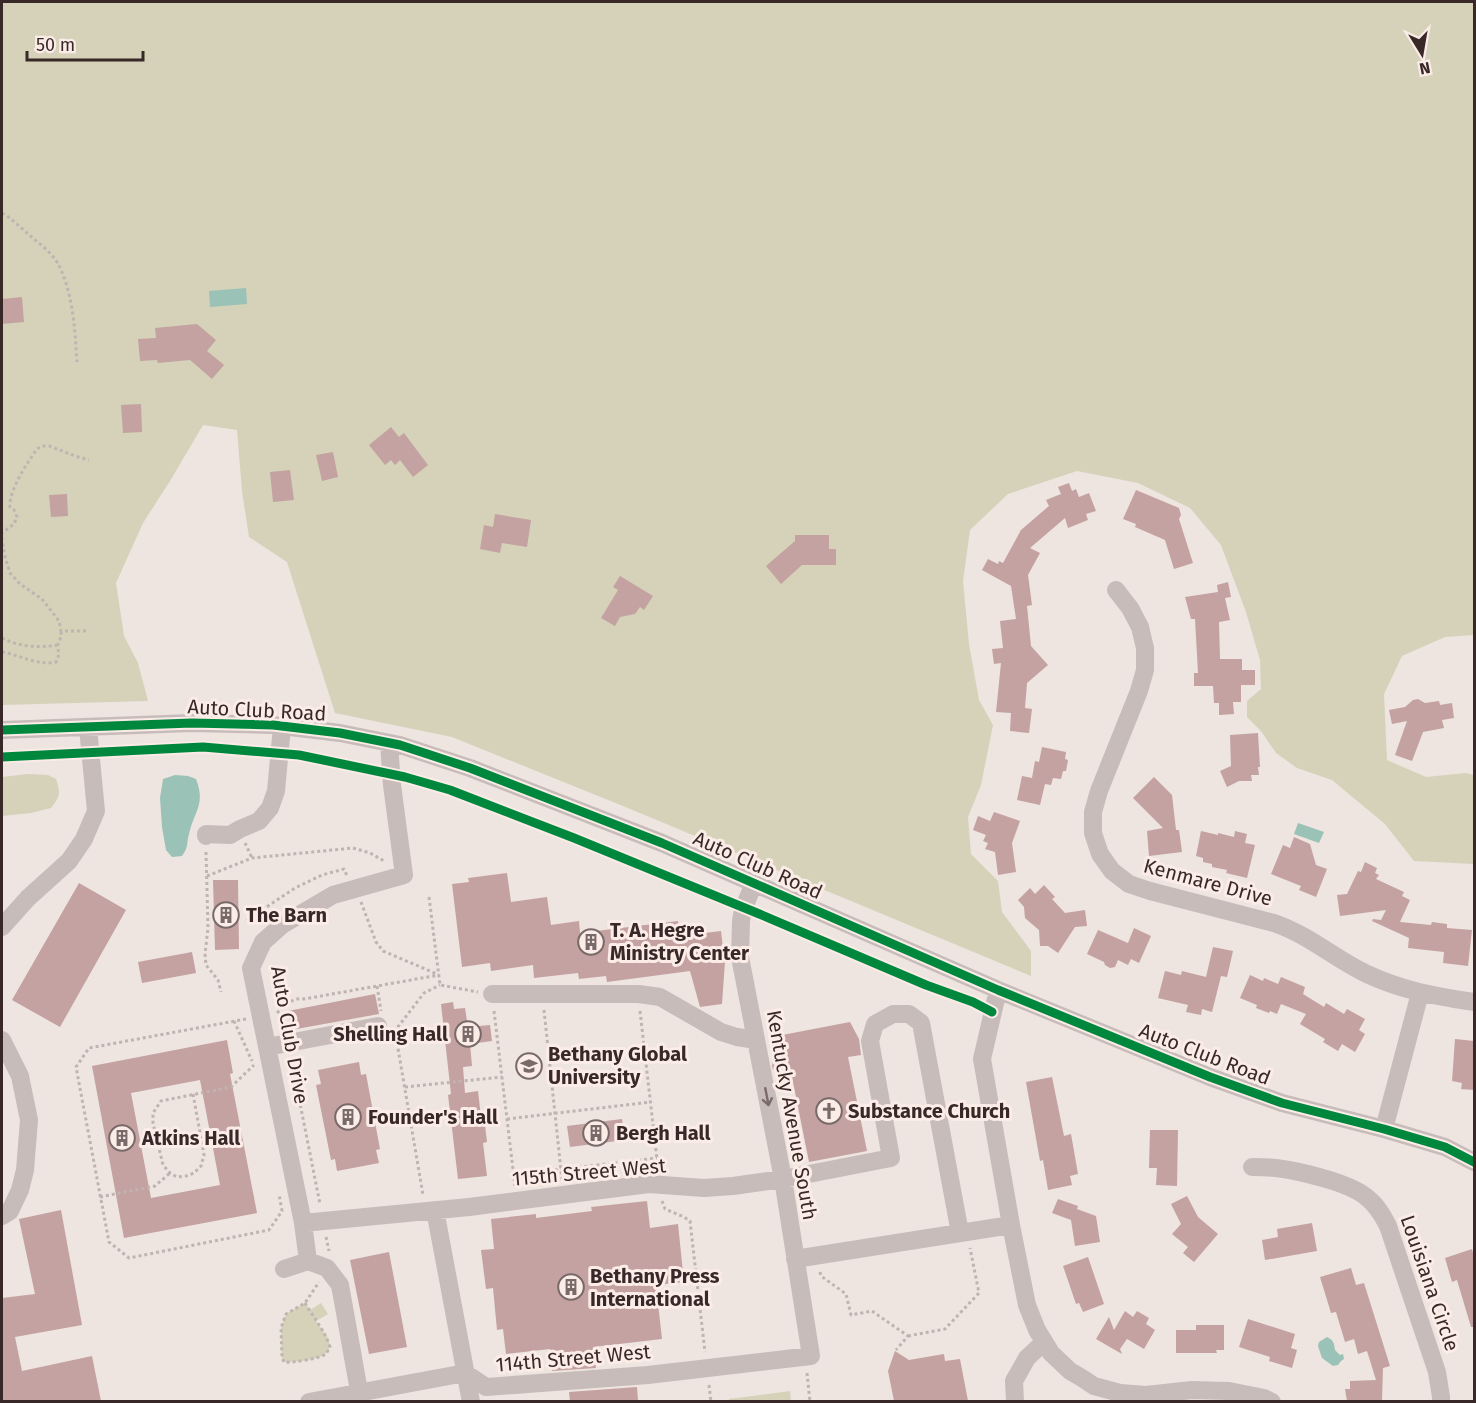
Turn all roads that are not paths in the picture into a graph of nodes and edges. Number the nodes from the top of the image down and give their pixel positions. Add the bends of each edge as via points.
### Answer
1 (1116, 590) dead end
2 (282, 726) junction
3 (88, 728) junction
4 (2, 730) edge
5 (390, 742) junction
6 (206, 837) road end
7 (754, 883) junction
8 (2, 927) edge
9 (998, 990) junction
10 (1420, 993) junction
11 (492, 994) road end
12 (1474, 1002) edge
13 (388, 1031) road end
14 (2, 1040) edge
15 (756, 1040) junction
16 (261, 1061) junction
17 (1384, 1129) junction
18 (1474, 1162) edge
19 (1252, 1167) dead end
20 (783, 1179) junction
21 (435, 1210) junction
22 (2, 1216) edge
23 (303, 1223) junction
24 (1011, 1225) junction
25 (964, 1233) junction
26 (795, 1259) junction
27 (308, 1261) junction
28 (284, 1269) dead end
29 (1044, 1342) junction
30 (808, 1356) joint
31 (465, 1373) junction
32 (360, 1397) edge
33 (309, 1401) edge
34 (471, 1401) edge
35 (1016, 1401) edge
36 (1272, 1401) edge
37 (1441, 1401) edge

1 - 10 street, Kenmare Drive via 1140,627 1145,670 1093,812 1092,857 1129,884 1289,928 1366,974
2 - 3 street, Auto Club Road via 192,723
2 - 5 street, Auto Club Road
2 - 6 street via 276,791 270,808 259,821 230,835
3 - 4 street, Auto Club Road
3 - 8 street via 96,811 84,839 69,861
5 - 7 street, Auto Club Road via 470,768
5 - 16 street, Auto Club Drive via 404,875 351,882 282,925 263,942 251,968 261,1016
7 - 9 street, Auto Club Road
7 - 15 street, Kentucky Avenue South via 743,910 740,957
9 - 17 street, Auto Club Road via 1282,1103
9 - 24 street via 982,1059
10 - 12 street, Kenmare Drive
10 - 17 street
11 - 15 street via 660,997 721,1032
13 - 16 street
14 - 22 street via 20,1076 29,1120 20,1190 10,1211
15 -> 20 street, Kentucky Avenue South
16 - 23 street, Auto Club Drive
17 - 18 street, Auto Club Road via 1445,1147
19 - 37 street, Louisiana Circle via 1273,1167 1339,1183 1366,1196 1380,1209 1437,1372
20 - 21 street, 115th Street West via 704,1188 649,1184
20 - 25 street, 115th Street West via 891,1158 870,1041 875,1023 893,1014 909,1014 921,1023
20 - 26 street, Kentucky Avenue South
21 - 23 street
21 - 31 street
23 - 27 street, Auto Club Drive
24 - 25 street
24 - 29 street via 1027,1305
25 - 26 street
26 - 30 street, Kentucky Avenue South
27 - 28 street
27 - 32 street via 327,1268 340,1285
29 - 35 street via 1027,1358 1014,1381
29 - 36 street via 1070,1371 1094,1386 1120,1394 1229,1391
30 - 31 street, 114th Street West via 648,1375 486,1388
31 - 32 street
31 - 34 street
32 - 33 street

